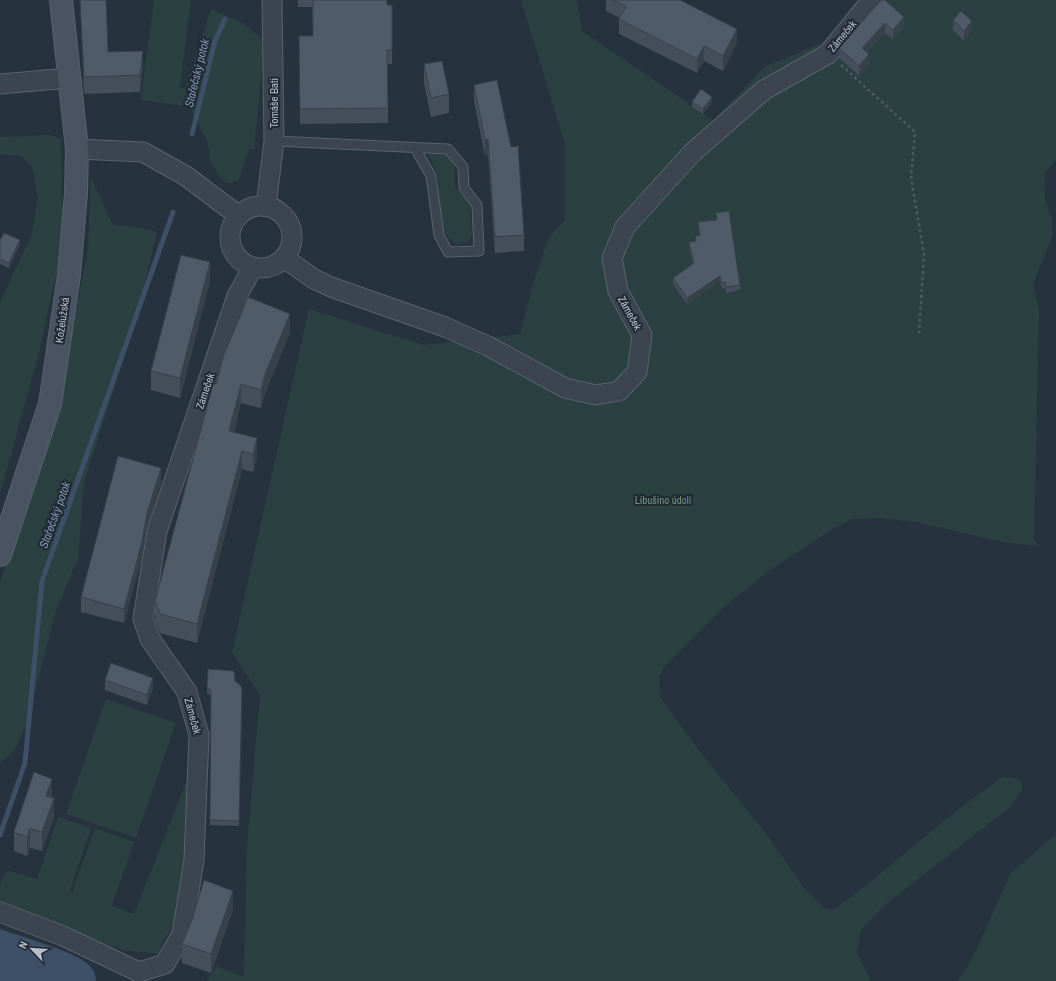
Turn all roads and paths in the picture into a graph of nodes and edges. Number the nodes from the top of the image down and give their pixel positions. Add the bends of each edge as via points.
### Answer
1 (61, 0) edge
2 (272, 0) edge
3 (872, 0) edge
4 (828, 54) junction
5 (68, 78) junction
6 (0, 84) edge
7 (274, 141) junction
8 (416, 148) junction
9 (77, 149) junction
10 (266, 206) junction
11 (239, 216) junction
12 (284, 258) junction
13 (253, 266) junction
14 (919, 333) dead end
15 (0, 555) edge
16 (0, 912) edge

1 - 5 main road, Koželužská
2 - 7 street, Tomáše Bati
3 - 4 street, Zámeček
4 - 12 street, Zámeček via 764,90 692,153 625,227 612,258 618,291 642,335 637,372 619,391 596,395 564,388 488,346 452,330 331,287 314,279
4 - 14 path via 915,132 911,178 924,254
5 - 6 street
5 - 9 main road, Koželužská
7 - 8 lane
7 - 10 street, Tomáše Bati
8 - 8 lane via 448,149 463,167 464,188 477,205 479,251 448,252 439,235 431,176
9 - 11 street via 144,152 186,176
9 - 15 main road, Koželužská via 69,276 50,404
10 - 11 street via 256,206
10 - 12 street via 284,216 290,225 291,246
11 - 13 street via 233,224 232,245 243,262
12 - 13 street via 270,266
13 - 16 street, Zámeček via 237,296 157,531 143,619 150,639 187,692 199,735 194,860 182,934 165,964 139,972 63,936

